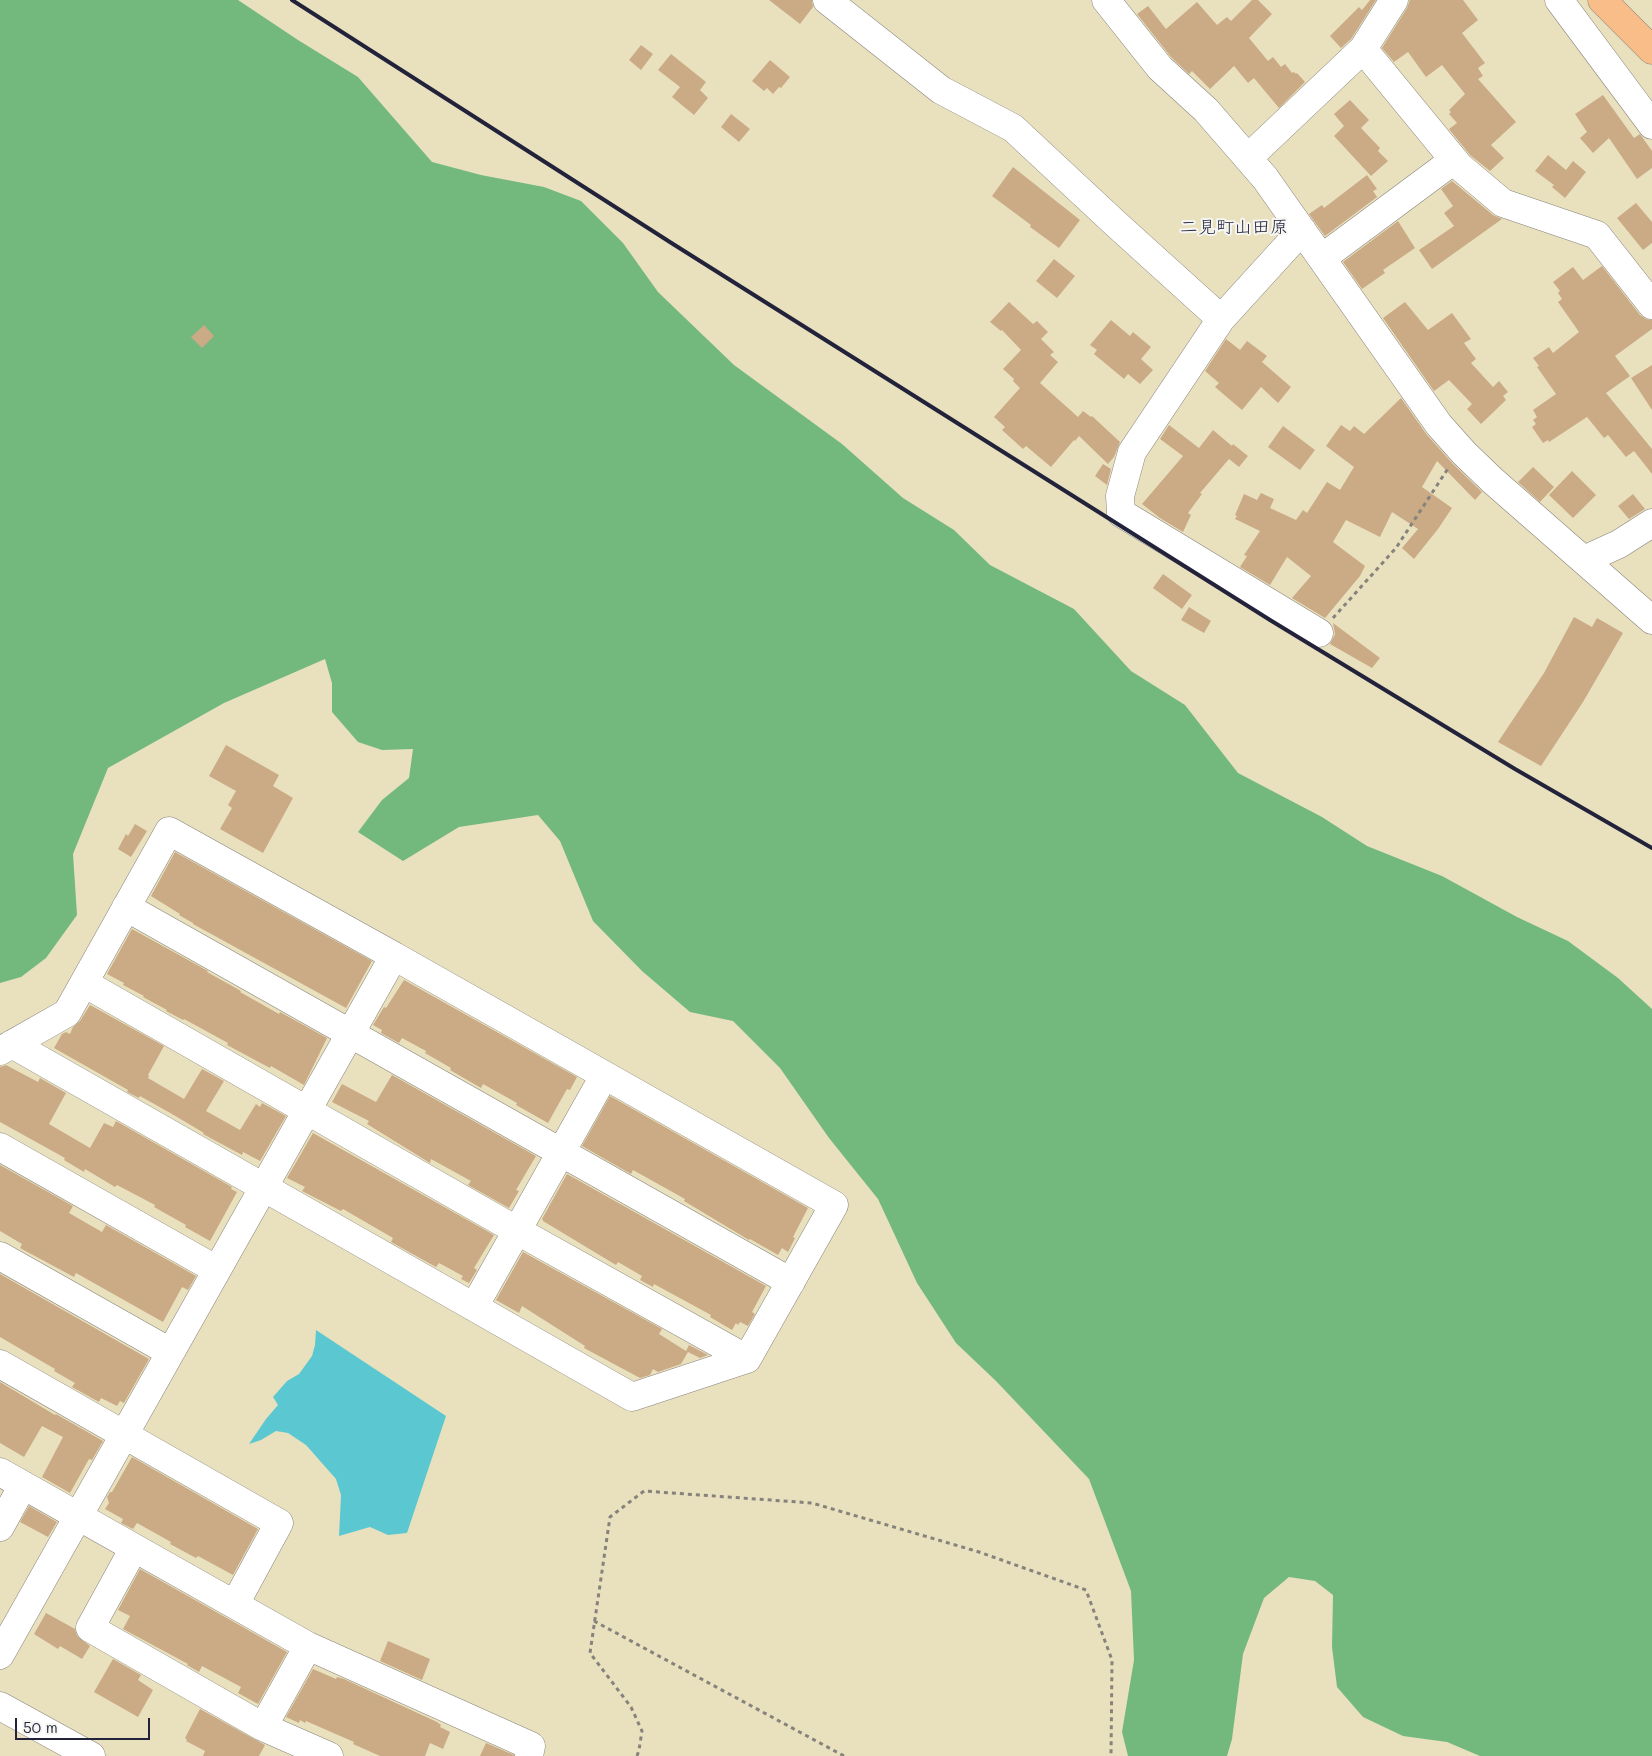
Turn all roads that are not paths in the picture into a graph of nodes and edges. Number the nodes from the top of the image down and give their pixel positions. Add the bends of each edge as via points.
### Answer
1 (827, 0) edge
2 (1106, 0) edge
3 (1394, 0) edge
4 (1559, 0) edge
5 (1602, 0) edge
6 (1363, 49) junction
7 (1652, 50) edge
8 (1652, 125) edge
9 (1248, 158) junction
10 (1454, 160) junction
11 (1302, 230) junction
12 (1322, 258) junction
13 (1652, 305) edge
14 (1221, 319) junction
15 (1652, 523) edge
16 (1584, 560) junction
17 (1652, 620) edge
18 (1319, 633) road end
19 (126, 907) junction
20 (394, 956) junction
21 (84, 983) junction
22 (350, 1034) junction
23 (6, 1047) edge
24 (604, 1076) junction
25 (307, 1111) junction
26 (0, 1148) edge
27 (561, 1152) junction
28 (263, 1189) junction
29 (516, 1230) junction
30 (0, 1256) edge
31 (217, 1270) junction
32 (791, 1282) junction
33 (474, 1307) junction
34 (170, 1352) junction
35 (747, 1359) junction
36 (0, 1364) edge
37 (124, 1434) junction
38 (0, 1472) edge
39 (24, 1485) junction
40 (78, 1516) junction
41 (0, 1527) edge
42 (134, 1548) junction
43 (234, 1604) junction
44 (308, 1646) junction
45 (0, 1655) edge
46 (0, 1706) edge
47 (263, 1727) junction
48 (91, 1756) edge
49 (328, 1756) edge
50 (529, 1756) edge

1 - 14 street via 941,90 1013,128
2 - 9 street via 1160,68 1206,110
3 - 6 street
4 - 8 street
5 - 7 main road
6 - 9 street
6 - 10 street
9 - 11 street
10 - 12 street
10 - 13 street via 1503,204 1597,234
11 - 12 street
11 - 14 street
12 - 16 street via 1439,425 1492,480
14 - 18 street via 1132,452 1120,496 1121,513
15 - 16 street
16 - 17 street
19 - 20 street via 169,831
19 - 21 street
19 - 22 street
20 - 22 street
20 - 24 street
21 - 23 street via 67,1012
21 - 25 street
22 - 25 street
22 - 27 street
23 - 28 street
24 - 27 street
24 - 32 street via 834,1205
25 - 28 street
25 - 29 street
26 - 31 street
27 - 29 street
27 - 32 street
28 - 31 street
28 - 33 street
29 - 33 street
29 - 35 street
30 - 34 street
31 - 34 street
32 - 35 street
33 - 35 street via 632,1397
34 - 37 street
36 - 37 street
37 - 40 street
37 - 43 street via 279,1523
38 - 39 street
39 - 40 street
39 - 41 street
40 - 42 street
40 - 45 street
42 - 43 street
42 - 47 street via 90,1628
43 - 44 street
44 - 47 street
44 - 50 street via 532,1746
46 - 48 street
47 - 49 street

